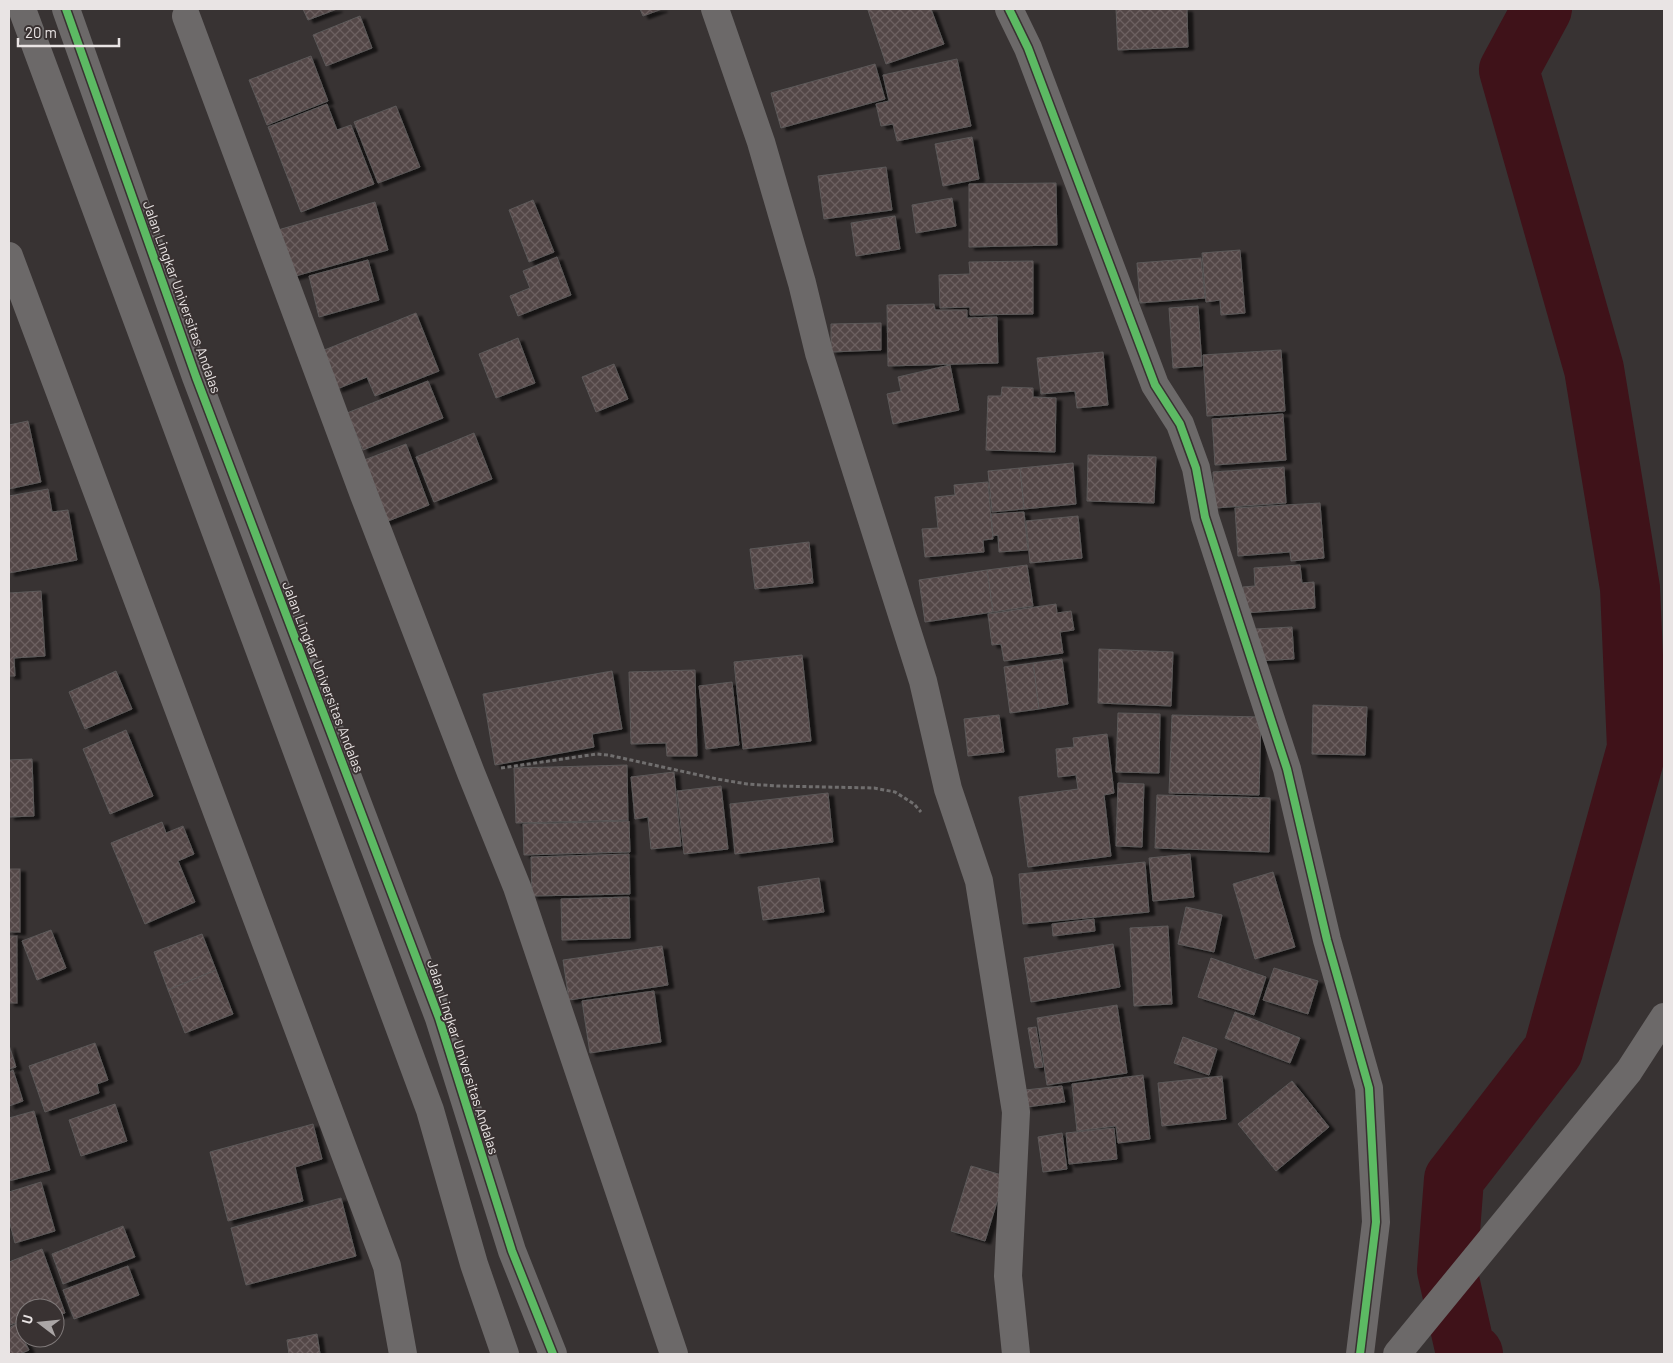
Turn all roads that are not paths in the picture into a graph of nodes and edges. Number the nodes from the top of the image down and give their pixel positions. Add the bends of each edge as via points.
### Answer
1 (22, 9) edge
2 (66, 9) edge
3 (715, 9) edge
4 (1009, 9) edge
5 (186, 16) dead end
6 (9, 256) edge
7 (1664, 1017) edge
8 (403, 1354) edge
9 (505, 1354) edge
10 (553, 1354) edge
11 (674, 1354) edge
12 (1016, 1354) edge
13 (1360, 1354) edge
14 (1397, 1354) edge

1 - 9 street via 430,1110 474,1264
2 - 10 street, Jalan Lingkar Universitas Andalas via 196,376 439,1018 512,1251
3 - 12 street via 761,142 819,353 924,681 948,789 979,881 1016,1112 1008,1276
4 - 13 street via 1028,48 1155,385 1180,424 1196,468 1204,517 1287,769 1327,940 1369,1088 1376,1222
5 - 11 street via 364,495 518,887
6 - 8 street via 388,1266
7 - 14 street via 1629,1070

